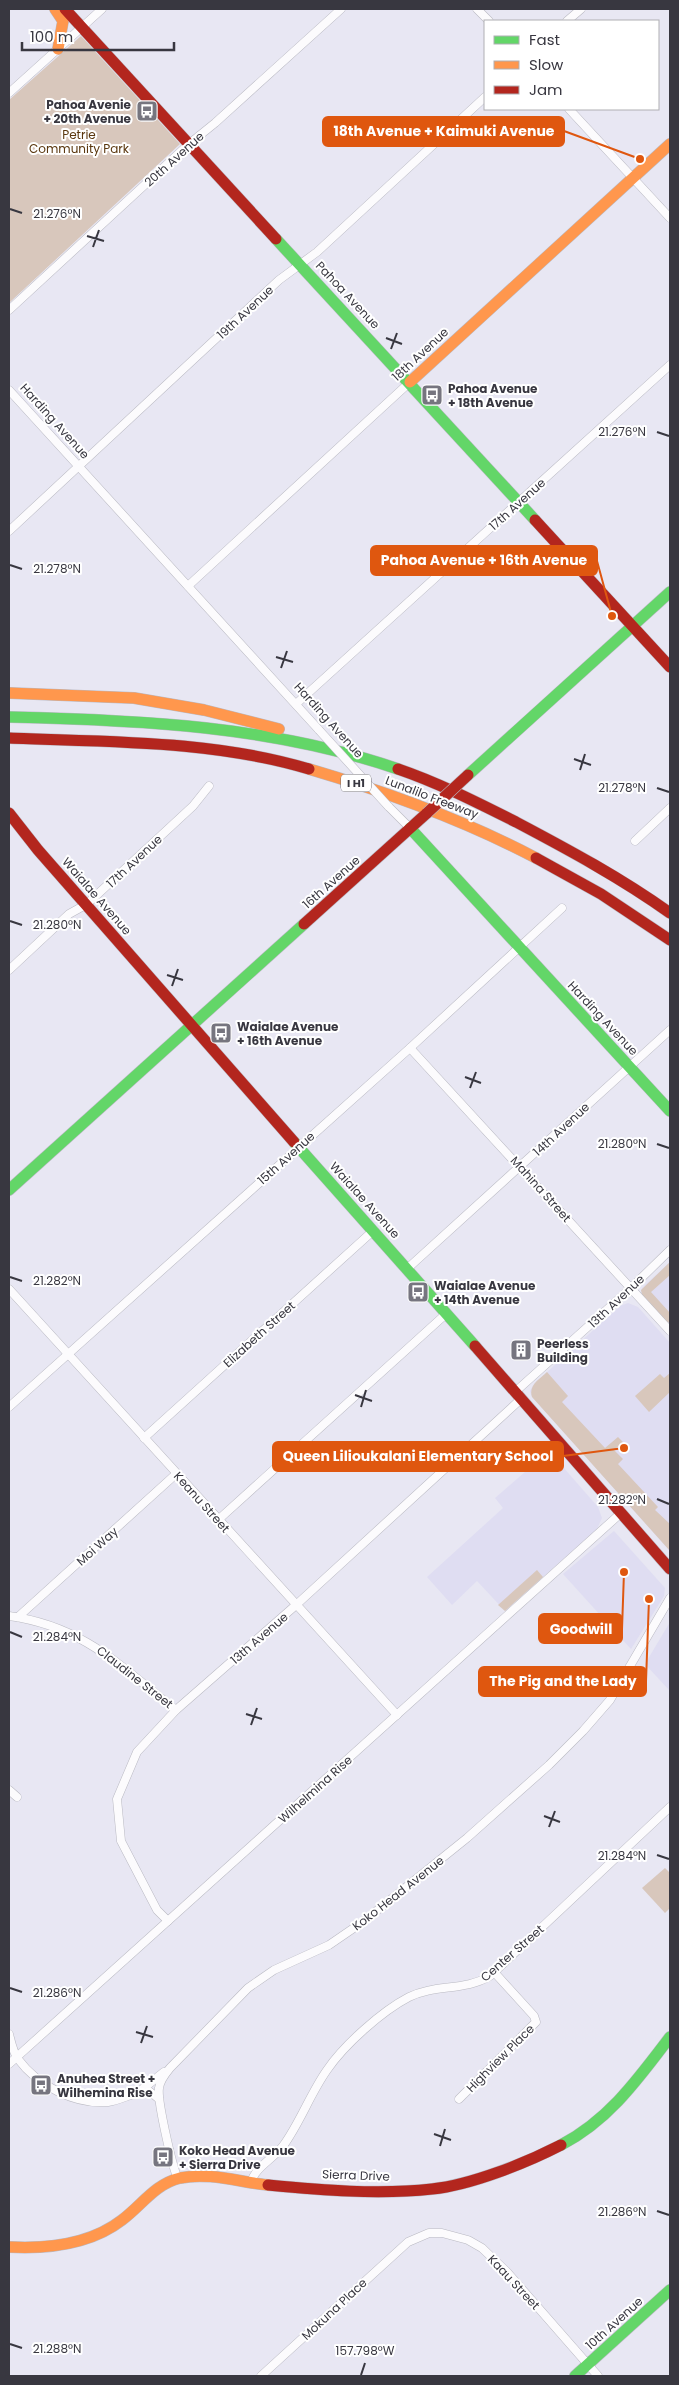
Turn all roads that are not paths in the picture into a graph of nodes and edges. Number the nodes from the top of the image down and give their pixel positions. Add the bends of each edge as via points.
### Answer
1 (56, 9) edge
2 (65, 9) edge
3 (102, 9) edge
4 (341, 9) edge
5 (477, 9) edge
6 (581, 9) edge
7 (488, 20) edge
8 (568, 20) edge
9 (82, 27) junction
10 (58, 49) junction
11 (9, 93) edge
12 (484, 98) edge
13 (570, 110) edge
14 (189, 144) junction
15 (670, 144) edge
16 (633, 177) junction
17 (670, 218) edge
18 (301, 264) junction
19 (9, 310) edge
20 (670, 365) edge
21 (410, 382) junction
22 (9, 390) edge
23 (78, 467) junction
24 (520, 502) junction
25 (9, 531) edge
26 (188, 586) junction
27 (670, 592) edge
28 (633, 626) junction
29 (670, 666) edge
30 (9, 693) edge
31 (296, 704) junction
32 (9, 717) edge
33 (9, 738) edge
34 (68, 740) junction
35 (9, 748) edge
36 (425, 779) junction
37 (209, 786) dead end
38 (670, 808) edge
39 (9, 813) edge
40 (9, 827) edge
41 (410, 828) junction
42 (635, 841) dead end
43 (38, 850) junction
44 (87, 904) junction
45 (562, 908) dead end
46 (670, 913) edge
47 (670, 940) edge
48 (519, 946) junction
49 (9, 970) edge
50 (191, 1026) junction
51 (670, 1030) edge
52 (410, 1048) junction
53 (629, 1066) junction
54 (670, 1111) edge
55 (299, 1147) junction
56 (521, 1167) junction
57 (9, 1190) edge
58 (374, 1230) junction
59 (670, 1250) edge
60 (408, 1268) junction
61 (631, 1288) junction
62 (9, 1289) edge
63 (447, 1313) junction
64 (670, 1331) edge
65 (68, 1353) junction
66 (518, 1396) junction
67 (9, 1407) edge
68 (144, 1438) junction
69 (176, 1474) junction
70 (621, 1514) junction
71 (218, 1520) junction
72 (670, 1569) edge
73 (670, 1598) edge
74 (296, 1605) junction
75 (9, 1616) edge
76 (18, 1618) junction
77 (176, 1710) junction
78 (397, 1716) junction
79 (9, 1790) edge
80 (17, 1797) dead end
81 (670, 1807) edge
82 (168, 1922) junction
83 (494, 1972) junction
84 (9, 2034) edge
85 (670, 2037) edge
86 (17, 2057) junction
87 (176, 2061) junction
88 (9, 2064) edge
89 (136, 2094) junction
90 (159, 2099) junction
91 (459, 2099) dead end
92 (178, 2179) junction
93 (252, 2183) junction
94 (408, 2242) joint
95 (9, 2247) edge
96 (670, 2290) edge
97 (588, 2365) junction
98 (261, 2376) edge
99 (575, 2376) edge
100 (598, 2376) edge

1 - 10 main road via 63,22
2 - 9 main road, Pahoa Avenue
3 - 9 street
4 - 14 street, 20th Avenue
5 - 7 street
6 - 8 street
9 - 10 street
9 - 14 main road, Pahoa Avenue
10 - 11 street
12 - 18 street, 19th Avenue
13 - 16 street
14 - 18 main road, Pahoa Avenue
14 - 19 street, 20th Avenue
15 - 16 main road, 18th Avenue
16 - 17 street
16 - 21 main road, 18th Avenue
18 - 21 main road, Pahoa Avenue
18 - 23 street, 19th Avenue via 279,280
20 - 24 street, 17th Avenue
21 - 24 main road, Pahoa Avenue
21 - 26 street, 18th Avenue
22 - 23 street, Harding Avenue
23 - 25 street, 19th Avenue
23 - 26 street, Harding Avenue
24 - 28 main road, Pahoa Avenue
24 - 31 street, 17th Avenue
26 - 31 street, Harding Avenue
27 - 28 main road, 16th Avenue
28 - 29 main road, Pahoa Avenue
28 - 41 main road, 16th Avenue, bridge
30 - 36 main road via 134,698 204,710 310,738
31 - 41 street, Harding Avenue, bridge
32 - 36 main road, Lunalilo Freeway / I H1 via 133,720 231,730 324,748
33 - 34 main road, Lunalilo Freeway / I H1
34 - 35 main road
34 - 47 main road, Lunalilo Freeway / I H1 via 228,751 290,762 351,782 425,807 537,856
36 - 46 main road, Lunalilo Freeway / I H1 via 571,850
37 - 44 street, 17th Avenue via 193,806
38 - 42 street
39 - 43 main road, Waialae Avenue
40 - 43 main road, Waialae Avenue
41 - 48 main road, Harding Avenue
41 - 50 main road, 16th Avenue
43 - 44 main road, Waialae Avenue
44 - 49 street, 17th Avenue via 69,914
44 - 50 main road, Waialae Avenue
45 - 48 street, 15th Avenue
48 - 52 street, 15th Avenue
48 - 53 main road, Harding Avenue
50 - 55 main road, Waialae Avenue
50 - 57 main road, 16th Avenue
51 - 53 street, 14th Avenue
52 - 55 street, 15th Avenue
52 - 56 street, Mahina Street
53 - 54 main road, Harding Avenue
53 - 56 street, 14th Avenue
55 - 58 main road, Waialae Avenue
55 - 65 street, 15th Avenue
56 - 60 street, 14th Avenue
56 - 61 street, Mahina Street
58 - 60 main road, Waialae Avenue
58 - 68 street, Elizabeth Street
59 - 61 street, 13th Avenue
60 - 63 main road, Waialae Avenue
61 - 64 street, Mahina Street
61 - 66 street, 13th Avenue
62 - 65 street, Keanu Street
63 - 66 main road, Waialae Avenue
63 - 71 street
65 - 67 street, 15th Avenue
65 - 68 street, Keanu Street
66 - 70 main road, Waialae Avenue
66 - 74 street, 13th Avenue
68 - 69 street, Keanu Street
69 - 71 street, Keanu Street
69 - 76 street, Moi Way
70 - 72 main road, Waialae Avenue
70 - 78 street, Wilhelmina Rise
71 - 74 street, Keanu Street
73 - 87 street, Koko Head Avenue via 610,1700 549,1765 479,1828 364,1921 329,1944 274,1970 248,1988
74 - 77 street, 13th Avenue
74 - 78 street, Keanu Street
75 - 76 street, Claudine Street
76 - 77 street, Claudine Street via 88,1641
77 - 82 street, 13th Avenue via 137,1752 117,1799 121,1840 157,1910
78 - 82 street, Wilhelmina Rise
79 - 80 street
81 - 83 street, Center Street
82 - 86 street, Wilhelmina Rise
83 - 91 street, Highview Place via 536,2022
83 - 93 street, Center Street via 470,1985 411,1996 355,2039 327,2070 285,2142 256,2172
84 - 86 street
85 - 93 main road, Sierra Drive via 629,2090 599,2120 561,2146 517,2165 463,2182 419,2190
86 - 88 street, Wilhelmina Rise
86 - 89 street via 41,2081 76,2098 108,2102
87 - 89 street
87 - 90 street, Koko Head Avenue via 161,2080
89 - 90 street via 149,2091
90 - 92 street, Koko Head Avenue
92 - 93 main road, Sierra Drive via 211,2175
92 - 95 main road, Sierra Drive via 151,2191 121,2220 93,2236 61,2244
94 - 97 street, Kaau Street via 429,2233 442,2233 468,2240 482,2248
94 - 98 street, Mokuna Place
96 - 97 main road, 10th Avenue
97 - 99 main road, 10th Avenue
97 - 100 street, Kaau Street

